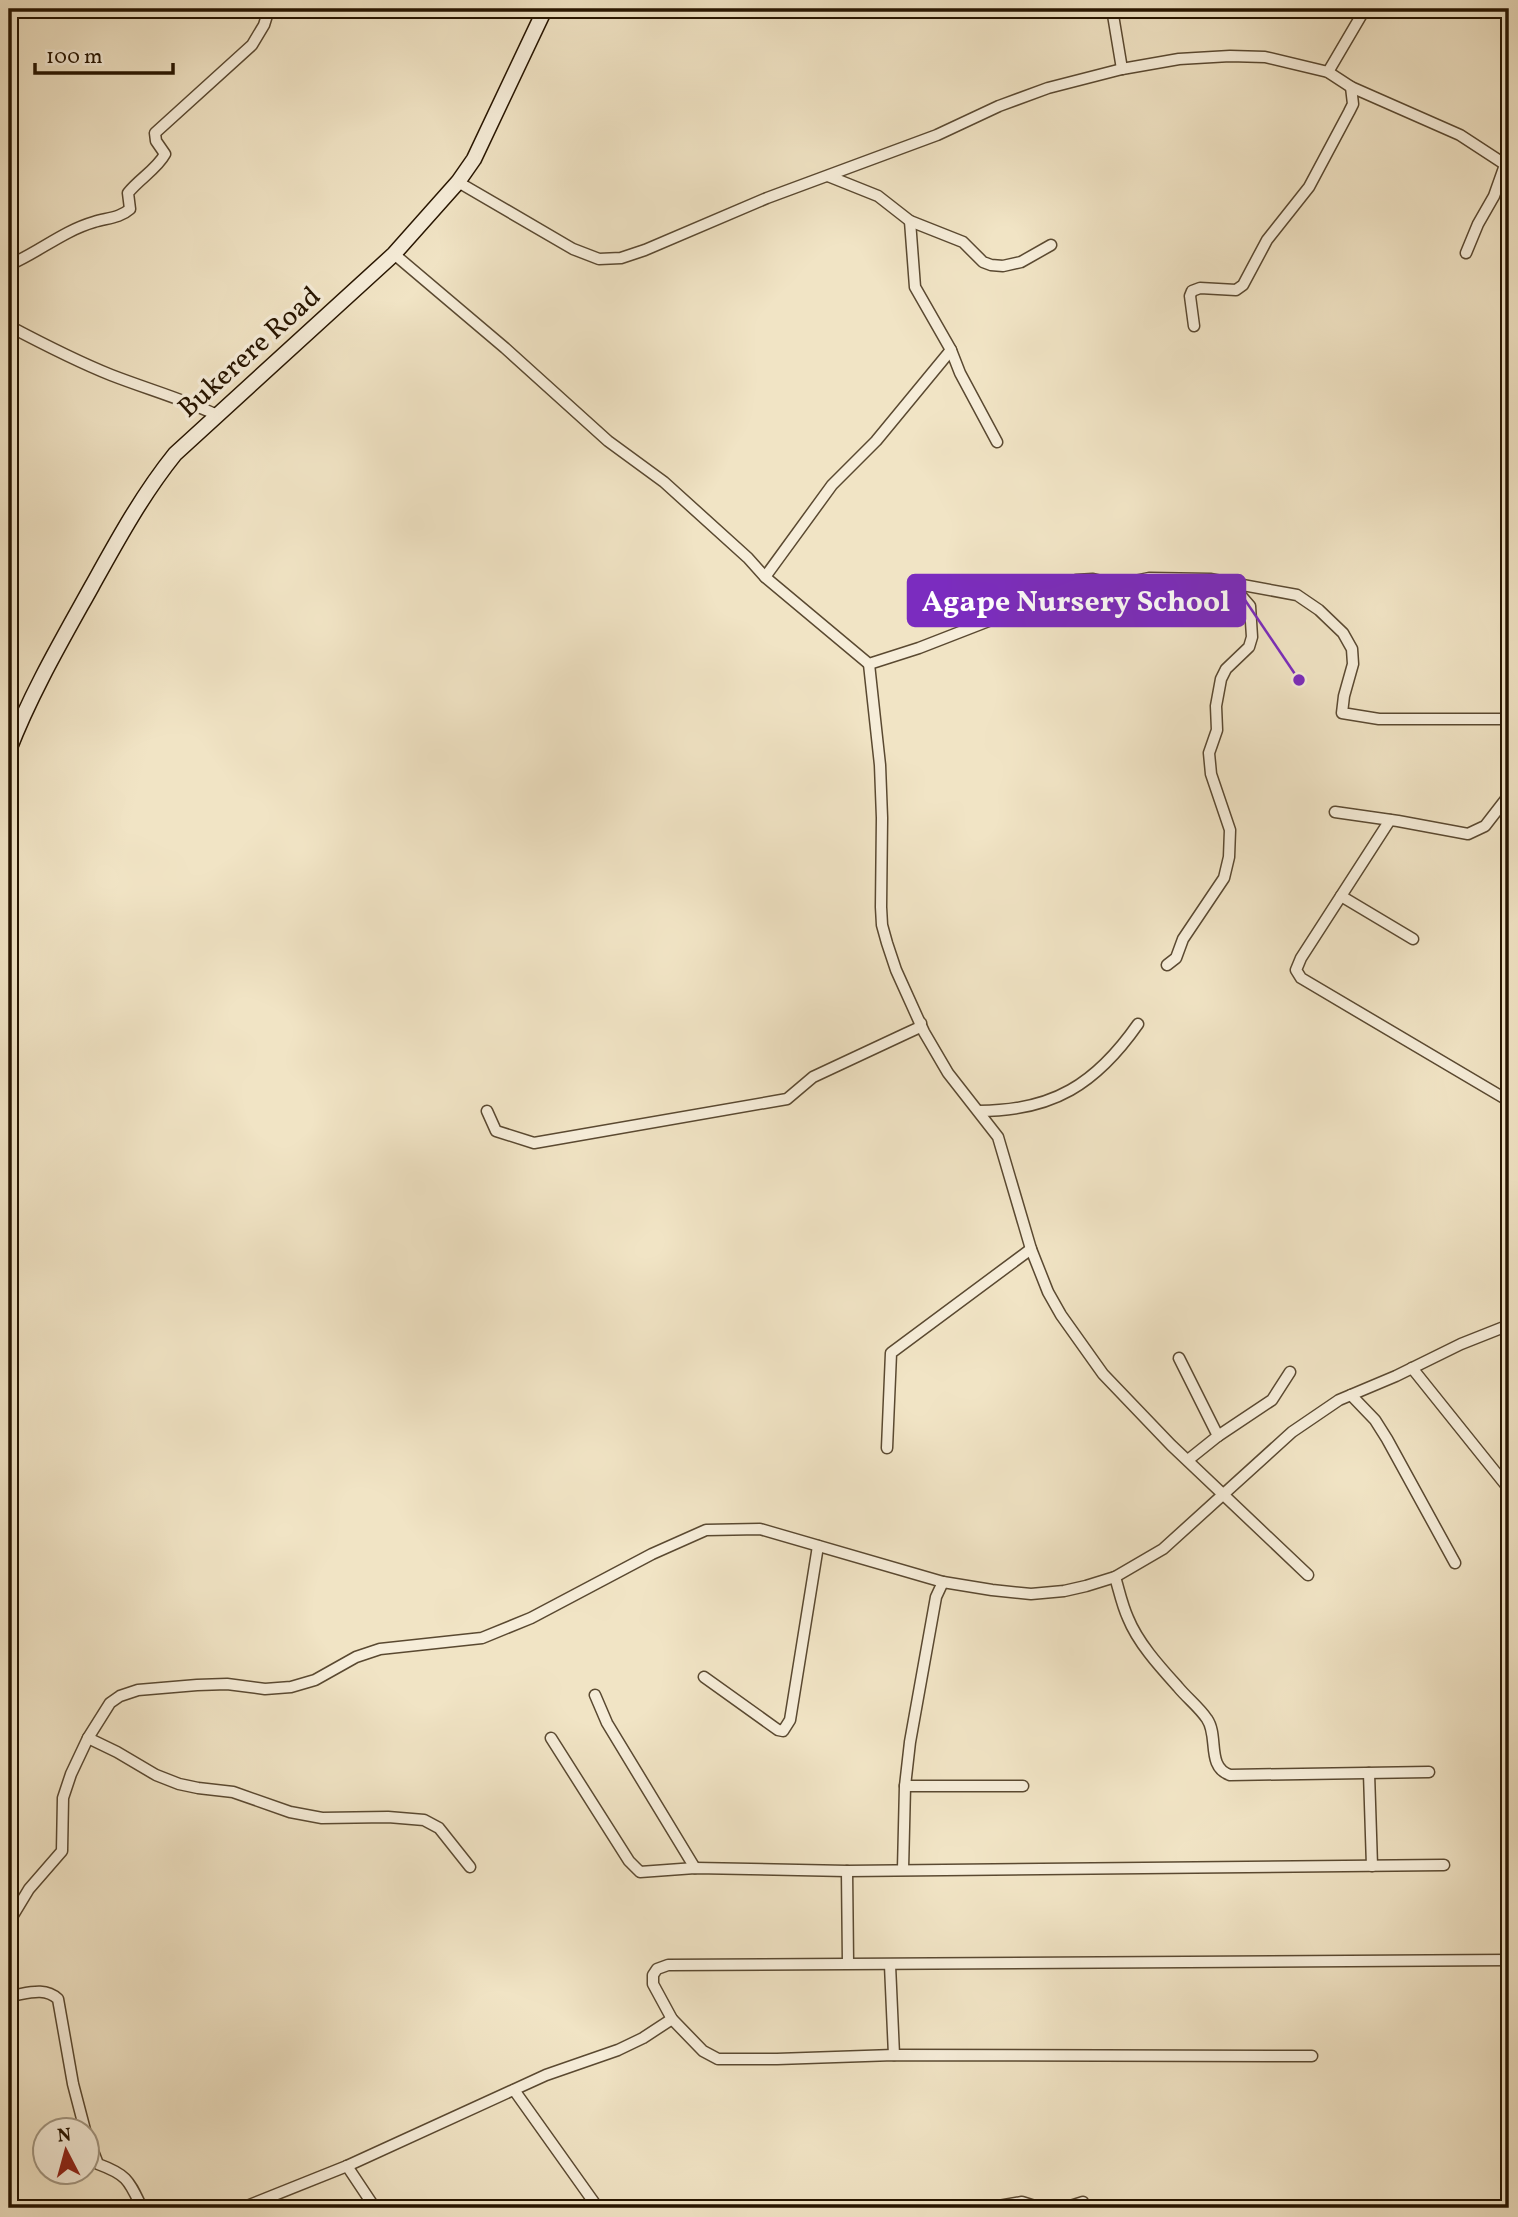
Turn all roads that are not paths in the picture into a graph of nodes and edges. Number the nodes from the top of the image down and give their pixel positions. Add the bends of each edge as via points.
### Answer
1 (269, 9) edge
2 (545, 9) edge
3 (1112, 9) edge
4 (1365, 9) edge
5 (1122, 69) junction
6 (1328, 72) junction
7 (1350, 87) junction
8 (1507, 166) edge
9 (828, 176) junction
10 (458, 182) junction
11 (910, 221) junction
12 (1051, 245) dead end
13 (1466, 253) dead end
14 (394, 254) junction
15 (9, 265) edge
16 (9, 326) edge
17 (1194, 326) dead end
18 (951, 350) junction
19 (217, 415) junction
20 (997, 442) dead end
21 (765, 577) junction
22 (1230, 583) junction
23 (869, 664) junction
24 (1509, 719) edge
25 (9, 750) edge
26 (1509, 795) edge
27 (1335, 812) dead end
28 (1390, 820) junction
29 (1341, 896) junction
30 (1413, 939) dead end
31 (1167, 965) dead end
32 (920, 1023) junction
33 (1138, 1024) dead end
34 (1509, 1101) edge
35 (487, 1111) dead end
36 (979, 1111) junction
37 (1031, 1249) junction
38 (1509, 1325) edge
39 (1180, 1358) dead end
40 (1412, 1368) junction
41 (1290, 1372) dead end
42 (1351, 1395) junction
43 (1218, 1436) junction
44 (887, 1448) dead end
45 (1188, 1460) junction
46 (1509, 1489) edge
47 (1222, 1494) junction
48 (818, 1546) junction
49 (1455, 1563) dead end
50 (1308, 1575) dead end
51 (1115, 1577) junction
52 (943, 1582) junction
53 (705, 1677) dead end
54 (595, 1695) dead end
55 (88, 1738) junction
56 (551, 1738) dead end
57 (1429, 1772) dead end
58 (1369, 1773) junction
59 (905, 1786) junction
60 (1023, 1786) dead end
61 (1444, 1865) dead end
62 (1372, 1866) junction
63 (470, 1867) dead end
64 (695, 1868) junction
65 (903, 1870) junction
66 (846, 1871) junction
67 (9, 1922) edge
68 (1509, 1959) edge
69 (848, 1963) junction
70 (890, 1965) junction
71 (9, 1996) edge
72 (672, 2019) junction
73 (894, 2055) junction
74 (1312, 2056) dead end
75 (514, 2090) junction
76 (81, 2116) edge
77 (102, 2165) edge
78 (347, 2166) junction
79 (1083, 2202) dead end
80 (142, 2208) edge
81 (242, 2208) edge
82 (375, 2208) edge
83 (598, 2208) edge
84 (987, 2208) edge
85 (1041, 2208) edge
86 (1064, 2208) edge

1 - 15 street via 252,45 155,133 165,154 128,193 130,209 70,230
2 - 10 street, Bukerere Road via 474,159
3 - 5 street
4 - 6 street
5 - 6 street via 1179,59 1265,57
5 - 9 street via 1021,97
6 - 7 street
7 - 8 street via 1460,135
7 - 17 street via 1353,104 1309,187 1267,240 1243,285 1237,290 1192,291
8 - 13 street
9 - 10 street via 645,250 599,259 573,249
9 - 11 street via 878,196
10 - 14 street, Bukerere Road
11 - 12 street via 963,242 991,265 1021,262
11 - 18 street via 915,288
14 - 19 street, Bukerere Road
14 - 21 street via 608,441 664,482
16 - 19 street via 68,357
18 - 20 street
18 - 21 street via 876,441 832,485
19 - 25 street, Bukerere Road via 174,454 150,485 59,644
21 - 23 street
22 - 23 street via 1181,577 1125,583 1076,580 1004,615
22 - 24 street via 1297,595 1343,633 1352,649 1353,664 1342,713 1378,719
22 - 31 street via 1250,607 1252,637 1249,647 1221,679 1217,730 1209,753 1210,774 1230,830 1229,857 1224,878 1183,939 1176,958
23 - 32 street via 880,778 882,925
26 - 28 street via 1485,826 1468,834
27 - 28 street
28 - 29 street
29 - 30 street
29 - 34 street via 1301,958 1296,970 1301,978
32 - 35 street via 918,1028 813,1077 788,1099 534,1143 496,1131
32 - 36 street via 948,1073
33 - 36 street via 1104,1067 1080,1086 1026,1108
36 - 37 street via 998,1137
37 - 44 street via 891,1353
37 - 45 street via 1061,1315 1103,1374
38 - 40 street
39 - 43 street
40 - 42 street
40 - 46 street
41 - 43 street via 1272,1400
42 - 47 street via 1292,1432
42 - 49 street via 1387,1439
43 - 45 street
45 - 47 street
47 - 50 street
47 - 51 street via 1163,1549
48 - 52 street
48 - 53 street via 790,1720 783,1731
48 - 55 street via 760,1529 706,1530 482,1638 380,1649 291,1687 227,1684 138,1690 110,1703
51 - 52 street via 1064,1591 1031,1594
51 - 58 street via 1135,1632 1211,1726 1215,1762 1224,1773
52 - 59 street via 936,1597
54 - 64 street via 607,1723
55 - 63 street via 179,1784 233,1792 290,1812 322,1818 424,1820 439,1828
55 - 67 street via 63,1798 62,1851 29,1889
56 - 64 street via 640,1872
57 - 58 street
58 - 62 street
59 - 60 street
59 - 65 street
61 - 62 street
62 - 65 street
64 - 66 street
65 - 66 street
66 - 69 street
68 - 70 street
69 - 70 street
69 - 72 street via 668,1965 657,1969 653,1984
70 - 73 street
71 - 76 street via 43,1991 58,1999
72 - 73 street via 703,2051 718,2059
72 - 75 street via 618,2050
73 - 74 street
75 - 78 street
75 - 83 street
77 - 80 street via 123,2175
78 - 81 street
78 - 82 street
79 - 86 street
84 - 85 street via 1022,2202

